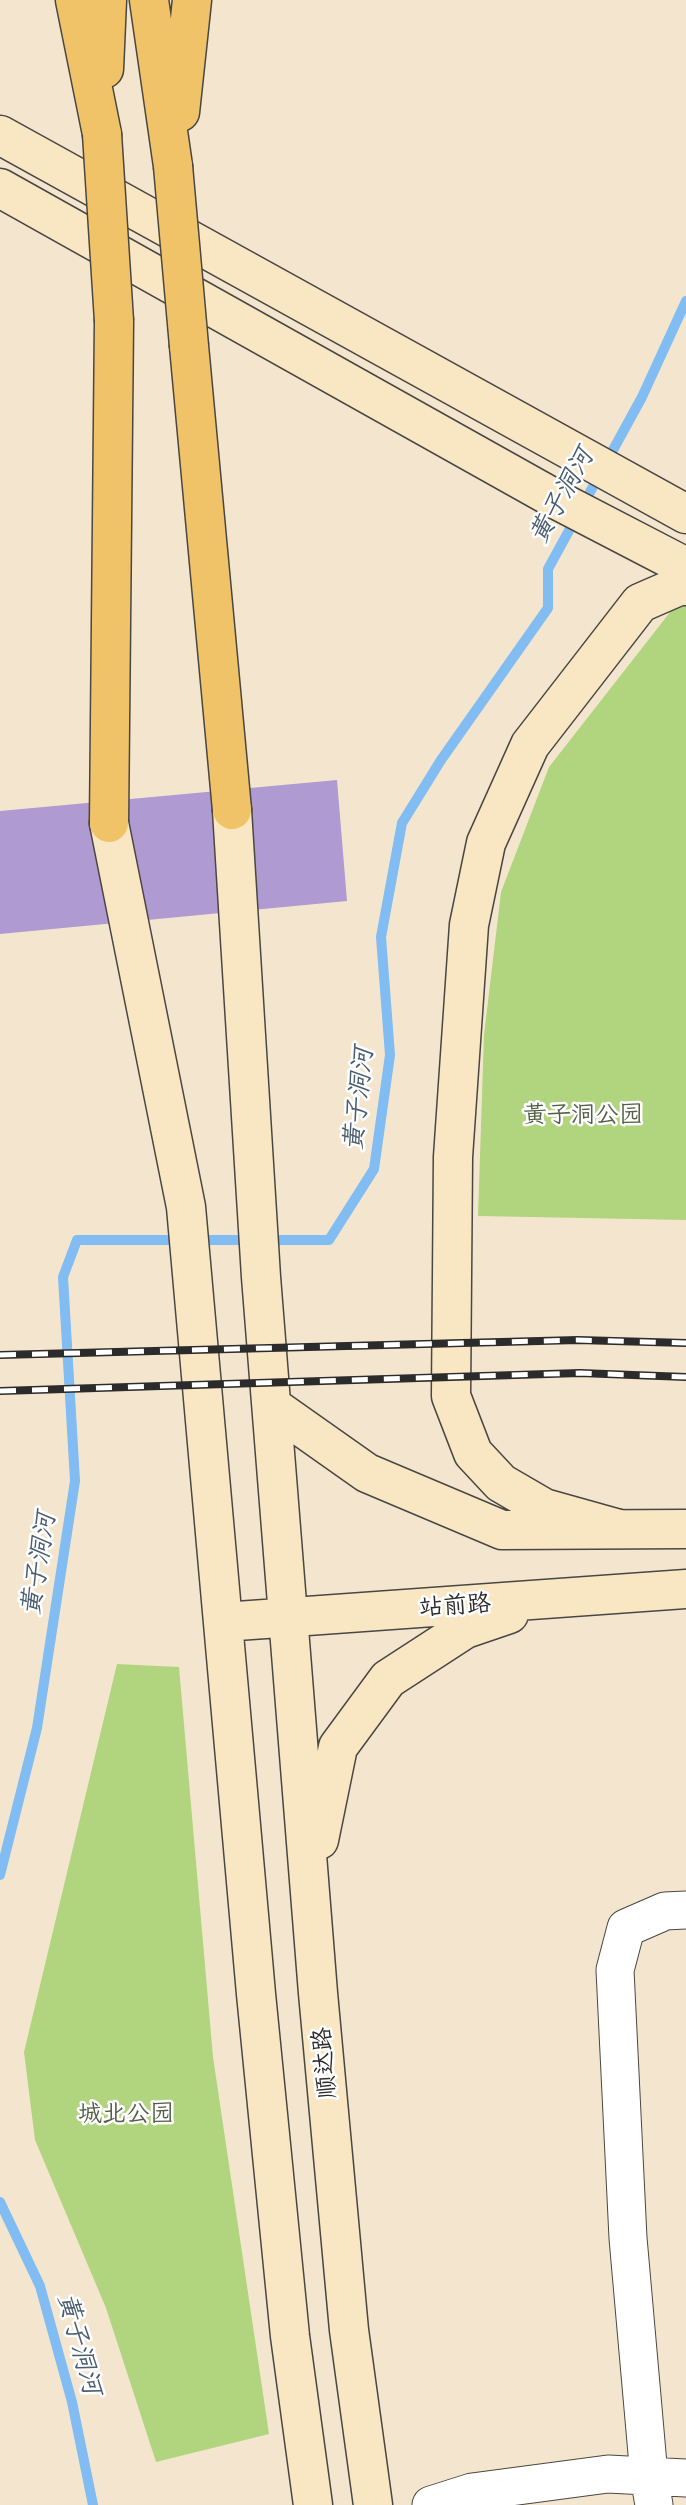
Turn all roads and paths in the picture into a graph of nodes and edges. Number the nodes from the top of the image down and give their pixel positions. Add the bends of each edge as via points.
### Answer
1 (75, 0) edge
2 (107, 0) edge
3 (149, 0) edge
4 (192, 0) edge
5 (102, 134) junction
6 (0, 135) edge
7 (173, 166) junction
8 (0, 188) edge
9 (674, 507) edge
10 (686, 567) edge
11 (686, 586) edge
12 (232, 810) joint
13 (109, 823) joint
14 (272, 1406) junction
15 (619, 1529) junction
16 (686, 1529) edge
17 (686, 1589) edge
18 (555, 1599) junction
19 (290, 1619) junction
20 (223, 1622) junction
21 (310, 1884) junction
22 (686, 1910) edge
23 (686, 2478) edge
24 (651, 2491) edge
25 (313, 2505) edge
26 (373, 2505) edge
27 (431, 2505) edge

1 - 5 highway
2 - 5 highway
3 - 7 highway
4 - 7 highway
5 - 13 highway, bridge via 114,321
6 - 9 main road
7 - 12 highway, bridge
8 - 10 main road via 557,500
11 - 15 main road via 640,603 530,745 486,843 469,925 453,1157 451,1396 473,1453 501,1483 544,1508
12 - 14 main road, 顺达路
13 - 20 main road via 186,1207
14 - 15 main road via 367,1473 502,1530
14 - 19 main road, 顺达路
15 - 16 main road
17 - 18 main road, 站前路
18 - 19 main road, 站前路
18 - 21 main road via 465,1629 388,1679 338,1746
19 - 20 main road, 站前路
19 - 21 main road, 顺达路
20 - 25 main road via 289,2322
21 - 26 main road, 顺达路 via 349,2329
22 - 24 street via 665,1911 626,1928 615,1970 628,2238
23 - 24 street
24 - 27 street via 594,2476 472,2492

